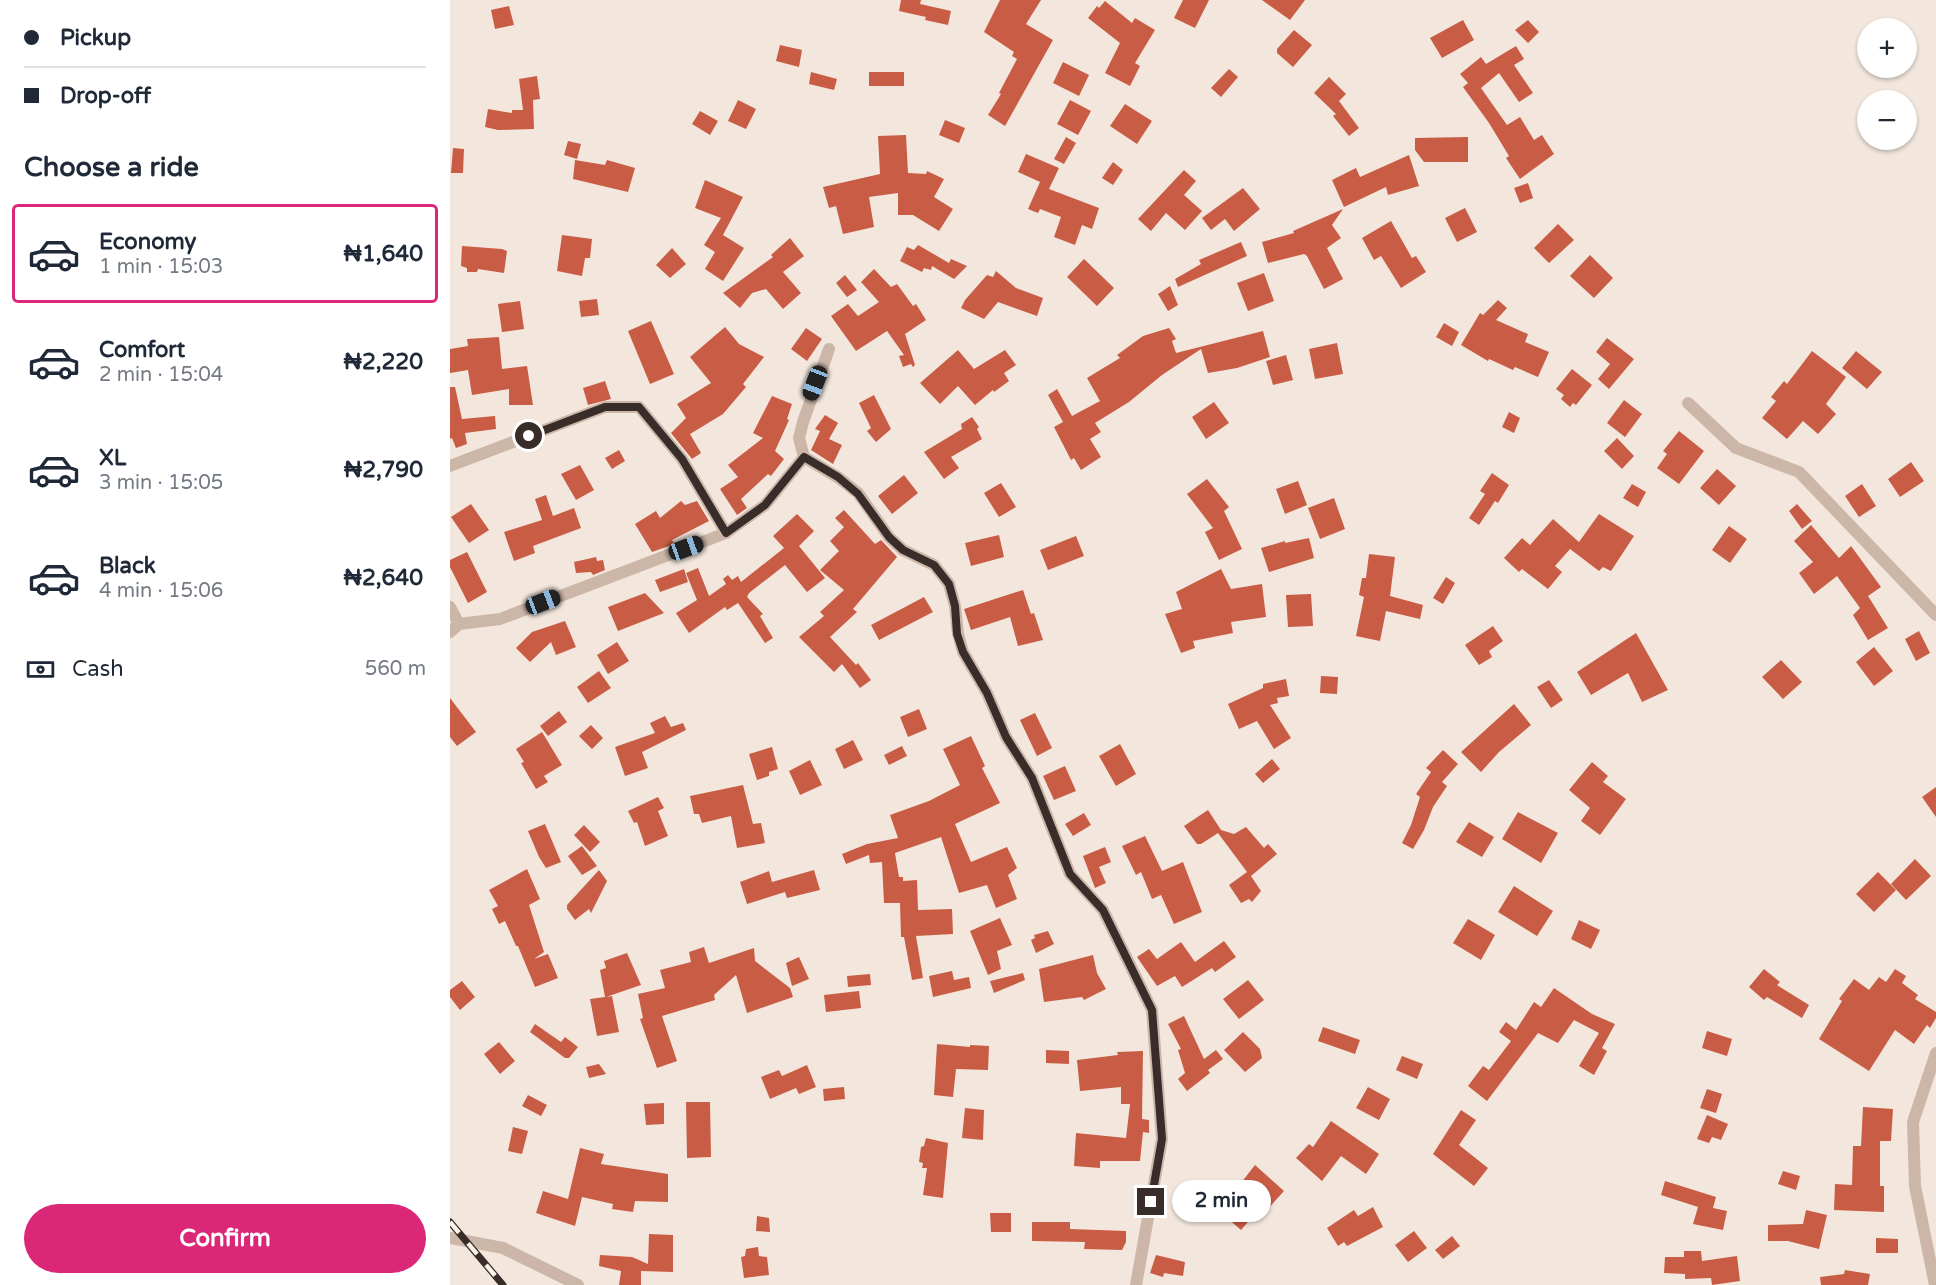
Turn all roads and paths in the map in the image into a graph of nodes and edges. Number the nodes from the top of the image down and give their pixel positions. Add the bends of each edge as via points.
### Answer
1 (829, 349) dead end
2 (1688, 403) dead end
3 (804, 457) junction
4 (450, 466) edge
5 (726, 533) junction
6 (450, 607) edge
7 (1936, 615) edge
8 (454, 628) edge
9 (1936, 1053) edge
10 (450, 1238) edge
11 (578, 1285) edge
12 (1136, 1285) edge
13 (1935, 1285) edge

1 - 3 street via 802,422
2 - 7 street via 1736,448 1799,472
3 - 5 street via 765,505
3 - 12 street via 858,494 889,537 903,550 934,565 949,584 963,652 1006,737 1032,778 1070,874 1103,910 1152,1010 1162,1139
4 - 5 street via 605,407 639,407 682,459
5 - 8 street via 500,619
6 - 8 street
9 - 13 street via 1913,1122 1915,1186
10 - 11 street via 503,1248

